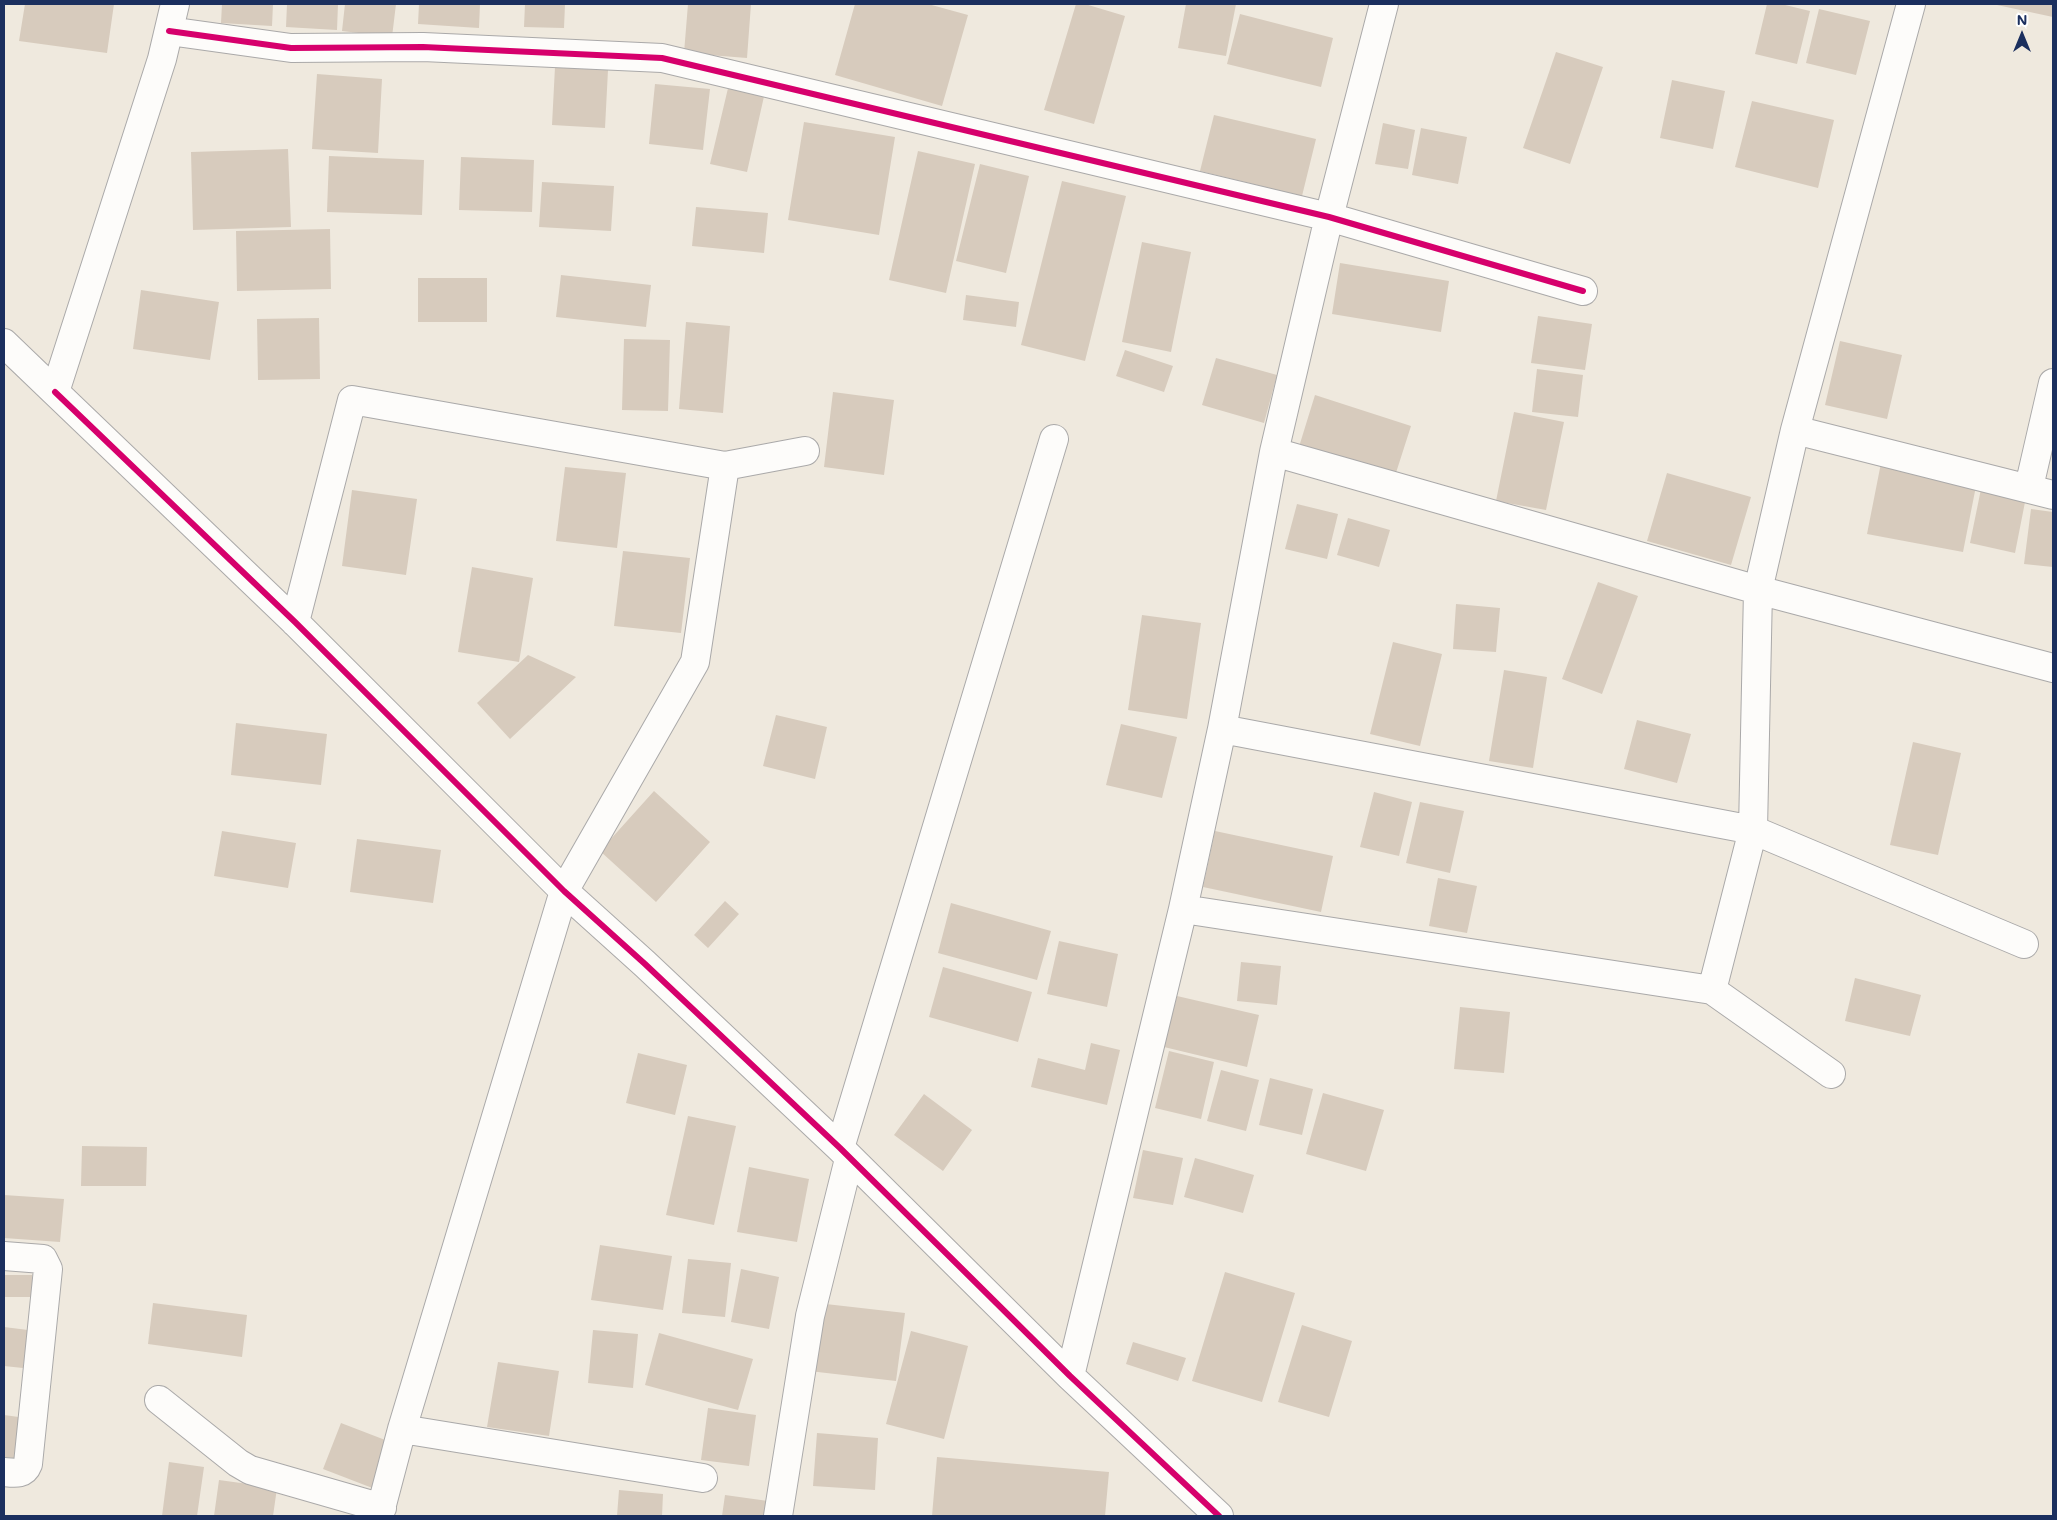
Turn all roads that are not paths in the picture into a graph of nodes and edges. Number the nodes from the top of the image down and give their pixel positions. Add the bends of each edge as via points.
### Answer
1 (175, 4) edge
2 (1384, 4) edge
3 (1911, 4) edge
4 (169, 31) junction
5 (1329, 216) junction
6 (1583, 291) dead end
7 (4, 343) edge
8 (2053, 383) edge
9 (55, 392) junction
10 (1795, 430) junction
11 (1054, 440) dead end
12 (805, 451) dead end
13 (1274, 452) junction
14 (725, 466) junction
15 (2041, 491) edge
16 (1758, 590) junction
17 (295, 622) junction
18 (2053, 668) edge
19 (1222, 729) junction
20 (1753, 830) junction
21 (564, 891) junction
22 (1183, 909) junction
23 (2024, 944) dead end
24 (1712, 990) junction
25 (1831, 1074) dead end
26 (845, 1154) junction
27 (4, 1256) edge
28 (1070, 1376) junction
29 (159, 1400) dead end
30 (402, 1429) junction
31 (4, 1472) edge
32 (703, 1478) dead end
33 (380, 1512) edge
34 (778, 1516) edge
35 (1219, 1516) edge

1 - 4 street
2 - 5 street
3 - 10 street
4 - 5 street via 291,48 423,46 662,58
4 - 9 street
5 - 6 street
5 - 13 street
7 - 9 street
8 - 15 street
9 - 17 street
10 - 15 street
10 - 16 street
11 - 26 street
12 - 14 street
13 - 16 street
13 - 19 street
14 - 17 street via 352,400
14 - 21 street via 694,662
16 - 18 street
16 - 20 street
17 - 21 street
19 - 20 street
19 - 22 street
20 - 23 street
20 - 24 street
21 - 26 street
21 - 30 street
22 - 24 street
22 - 28 street
24 - 25 street
26 - 28 street
26 - 34 street via 810,1316
27 - 31 street via 43,1259 48,1269 28,1464 22,1472
28 - 35 street
29 - 33 street via 250,1470
30 - 32 street
30 - 33 street

